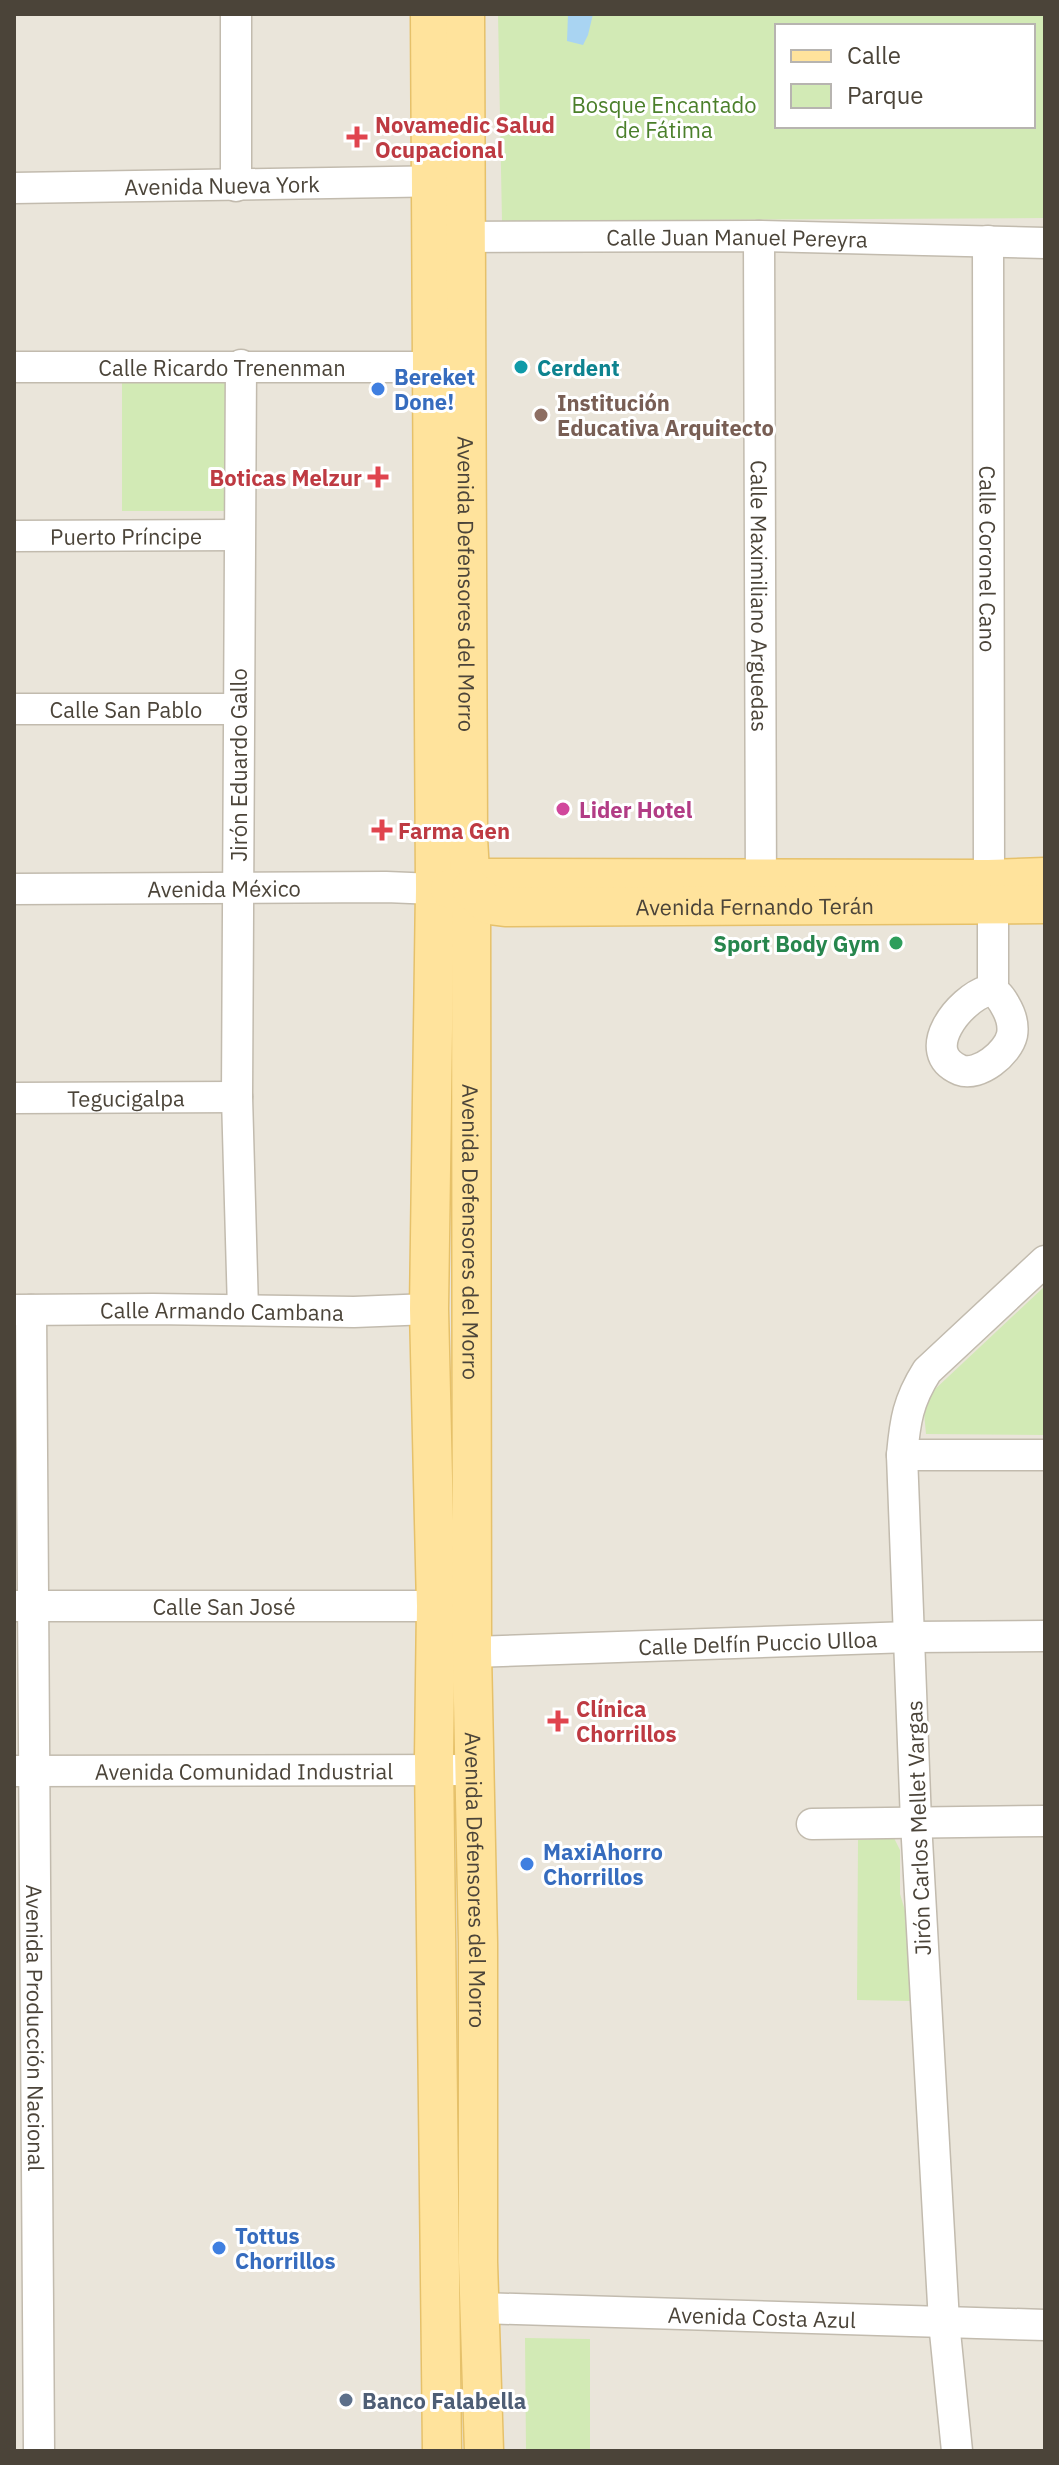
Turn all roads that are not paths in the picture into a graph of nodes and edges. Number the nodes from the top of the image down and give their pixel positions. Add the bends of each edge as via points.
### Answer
1 (236, 14) edge
2 (430, 14) edge
3 (465, 14) edge
4 (448, 181) junction
5 (236, 186) junction
6 (14, 188) edge
7 (759, 236) junction
8 (447, 237) junction
9 (988, 241) junction
10 (1045, 243) edge
11 (241, 365) junction
12 (14, 367) edge
13 (430, 367) junction
14 (238, 535) junction
15 (14, 536) edge
16 (14, 709) edge
17 (238, 709) junction
18 (1045, 877) edge
19 (239, 887) junction
20 (14, 889) edge
21 (453, 889) junction
22 (761, 892) junction
23 (991, 892) junction
24 (1045, 904) edge
25 (993, 991) dead end
26 (237, 1097) junction
27 (14, 1098) edge
28 (1045, 1261) edge
29 (429, 1309) junction
30 (22, 1310) edge
31 (243, 1310) junction
32 (902, 1455) junction
33 (1045, 1455) edge
34 (23, 1606) edge
35 (436, 1606) junction
36 (1045, 1636) edge
37 (910, 1637) junction
38 (472, 1652) junction
39 (435, 1770) junction
40 (474, 1770) junction
41 (24, 1771) edge
42 (1045, 1821) edge
43 (916, 1822) junction
44 (812, 1824) dead end
45 (480, 2308) junction
46 (944, 2322) junction
47 (1045, 2325) edge
48 (39, 2451) edge
49 (442, 2451) edge
50 (484, 2451) edge
51 (957, 2451) edge

1 - 5 street
2 - 4 main road, Avenida Defensores del Morro
3 - 4 main road, Avenida Defensores del Morro
4 - 5 street, Avenida Nueva York
4 - 8 main road, Avenida Defensores del Morro
5 - 6 street, Avenida Nueva York
7 - 8 street, Calle Juan Manuel Pereyra
7 - 9 street, Calle Juan Manuel Pereyra
7 - 22 street, Calle Maximiliano Arguedas
8 - 13 main road, Avenida Defensores del Morro
8 - 21 main road, Avenida Defensores del Morro
9 - 10 street, Calle Juan Manuel Pereyra
9 - 23 street, Calle Coronel Cano
11 - 12 street, Calle Ricardo Trenenman
11 - 13 street, Calle Ricardo Trenenman
11 - 14 street, Jirón Eduardo Gallo
13 - 21 main road, Avenida Defensores del Morro
14 - 15 street, Puerto Príncipe
14 - 17 street, Jirón Eduardo Gallo
16 - 17 street, Calle San Pablo
17 - 19 street, Jirón Eduardo Gallo
18 - 23 main road, Avenida Fernando Terán
19 - 20 street, Avenida México
19 - 21 street, Avenida México
19 - 26 street, Jirón Eduardo Gallo
21 - 22 main road, Avenida Fernando Terán via 487,878
21 - 29 main road, Avenida Defensores del Morro
21 - 38 main road, Avenida Defensores del Morro
22 - 23 main road, Avenida Fernando Terán
23 - 24 main road, Avenida Fernando Terán
23 - 25 street, Calle Coronel Cano
26 - 27 street, Tegucigalpa
26 - 31 street, Jirón Eduardo Gallo
28 - 32 street, Jirón Carlos Mellet Vargas via 927,1371 906,1413
29 - 31 street, Calle Armando Cambana
29 - 35 main road, Avenida Defensores del Morro
30 - 31 street, Calle Armando Cambana
30 - 34 street, Avenida Producción Nacional
32 - 33 street
32 - 37 street, Jirón Carlos Mellet Vargas
34 - 35 street, Calle San José
34 - 41 street, Avenida Producción Nacional
35 - 39 main road, Avenida Defensores del Morro
36 - 37 street, Calle Delfín Puccio Ulloa
37 - 38 street, Calle Delfín Puccio Ulloa
37 - 43 street, Jirón Carlos Mellet Vargas
38 - 40 main road, Avenida Defensores del Morro
39 - 40 street, Avenida Comunidad Industrial
39 - 41 street, Avenida Comunidad Industrial
39 - 49 main road, Avenida Defensores del Morro
40 - 45 main road, Avenida Defensores del Morro
41 - 48 street, Avenida Producción Nacional
42 - 43 street
43 - 44 street
43 - 46 street, Jirón Carlos Mellet Vargas
45 - 46 street, Avenida Costa Azul
45 - 50 main road, Avenida Defensores del Morro
46 - 47 street, Avenida Costa Azul
46 - 51 street, Jirón Carlos Mellet Vargas

